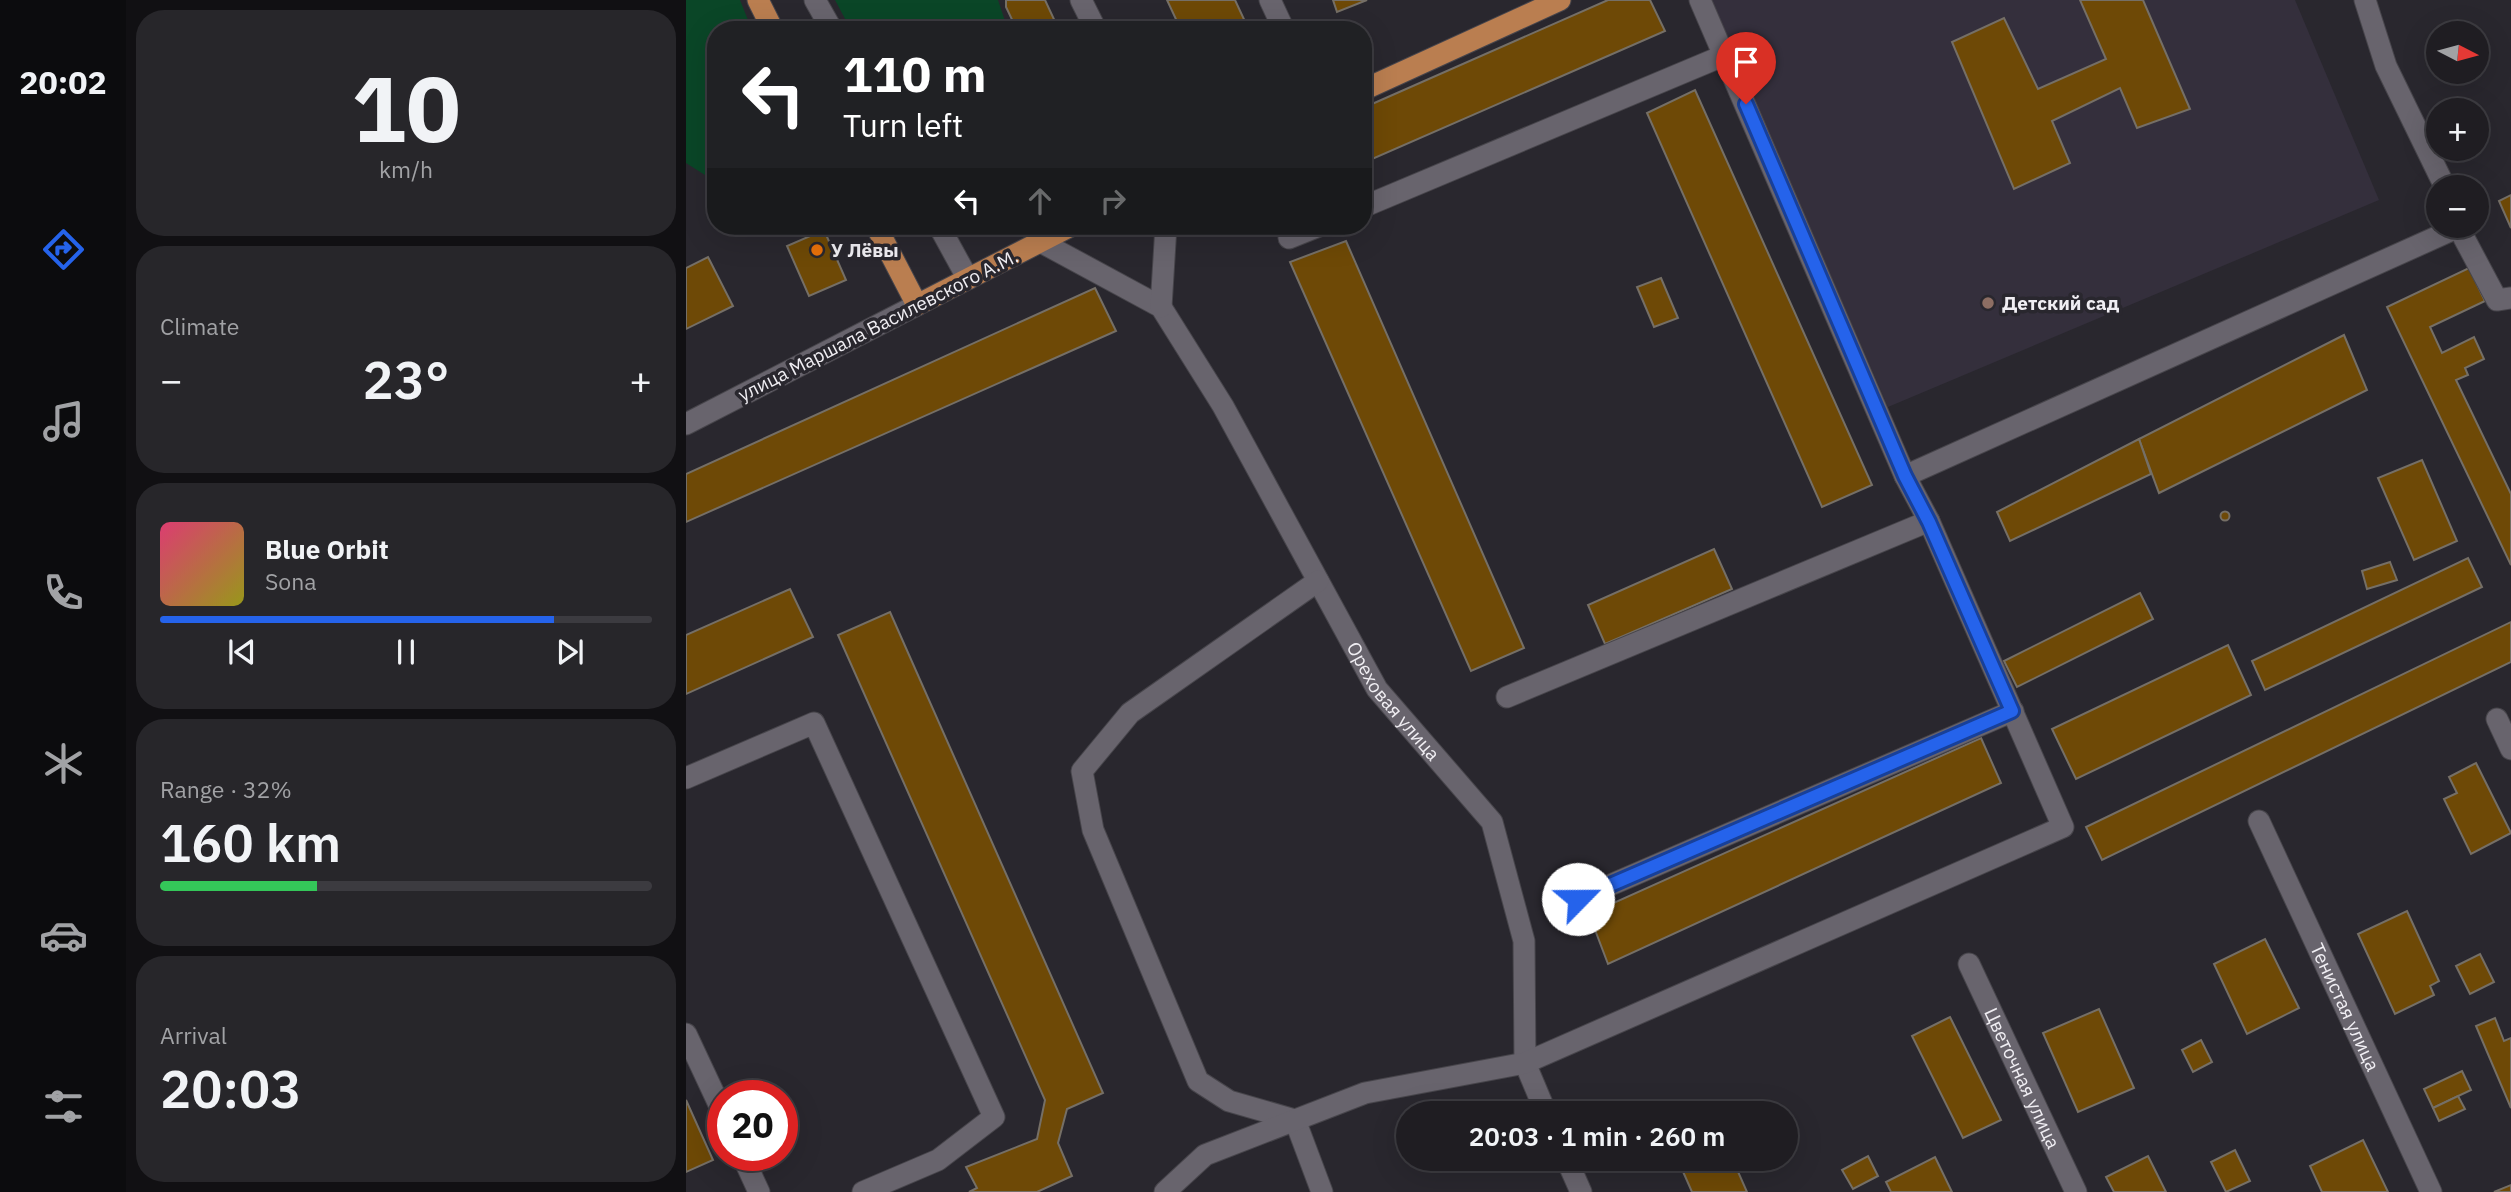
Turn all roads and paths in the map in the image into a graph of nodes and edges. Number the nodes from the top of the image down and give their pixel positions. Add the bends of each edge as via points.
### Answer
1 (758, 0) edge
2 (815, 0) edge
3 (1081, 0) edge
4 (1270, 0) edge
5 (1560, 0) edge
6 (1700, 0) edge
7 (2365, 0) edge
8 (768, 21) edge
9 (827, 21) edge
10 (1092, 21) edge
11 (1280, 21) edge
12 (1725, 55) junction
13 (1372, 86) edge
14 (2439, 175) edge
15 (1372, 203) edge
16 (881, 235) edge
17 (944, 235) edge
18 (1052, 235) edge
19 (1166, 235) edge
20 (1296, 235) edge
21 (1289, 238) dead end
22 (2436, 238) edge
23 (2464, 238) edge
24 (1039, 241) junction
25 (968, 279) junction
26 (2511, 299) edge
27 (917, 306) junction
28 (1161, 307) junction
29 (686, 424) edge
30 (1905, 476) junction
31 (1929, 522) junction
32 (1318, 580) junction
33 (1507, 697) dead end
34 (2012, 711) junction
35 (2497, 719) dead end
36 (2511, 748) edge
37 (686, 778) edge
38 (2259, 821) dead end
39 (1578, 899) dead end
40 (1969, 964) dead end
41 (686, 1034) edge
42 (1525, 1063) junction
43 (708, 1080) edge
44 (1541, 1101) edge
45 (1295, 1121) junction
46 (749, 1171) edge
47 (1572, 1171) edge
48 (759, 1192) edge
49 (863, 1192) edge
50 (1165, 1192) edge
51 (1322, 1192) edge
52 (1581, 1192) edge
53 (2076, 1192) edge
54 (2431, 1192) edge

1 - 8 main road
2 - 9 street
3 - 10 street
4 - 11 street
5 - 13 main road
6 - 12 street
7 - 14 street via 2386,66
12 - 15 street
12 - 30 street
16 - 27 main road
17 - 25 street
18 - 24 main road, улица Маршала Василевского А.М.
19 - 28 street
20 - 21 street
22 - 30 street
23 - 26 street via 2497,300
24 - 25 main road, улица Маршала Василевского А.М.
24 - 28 street, Ореховая улица
25 - 27 main road, улица Маршала Василевского А.М.
27 - 29 street, улица Маршала Василевского А.М.
28 - 32 street, Ореховая улица via 1223,406
30 - 31 street
31 - 33 street
31 - 34 street
32 - 42 street, Ореховая улица via 1377,689 1492,822 1524,942
32 - 45 street via 1130,713 1082,771 1093,830 1198,1082 1229,1101
34 - 39 street
34 - 42 street via 2063,827
35 - 36 street
37 - 49 street via 814,723 994,1116 938,1160
38 - 54 street, Тенистая улица
40 - 53 street, Цветочная улица
41 - 43 street
42 - 44 street, Ореховая улица
42 - 45 street via 1365,1093
45 - 50 street via 1205,1156
45 - 51 street
46 - 48 street
47 - 52 street

